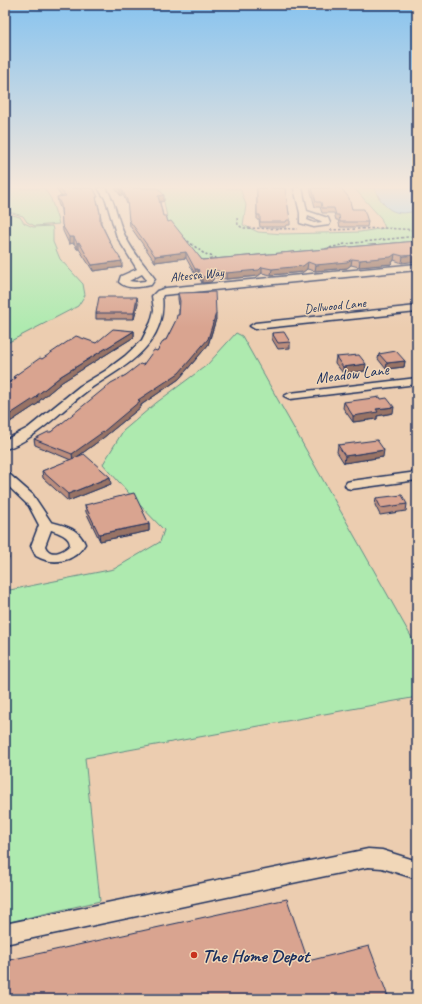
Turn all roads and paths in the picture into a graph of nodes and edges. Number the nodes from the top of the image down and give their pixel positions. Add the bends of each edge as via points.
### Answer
1 (120, 235) edge
2 (182, 236) edge
3 (417, 236) edge
4 (316, 251) edge
5 (269, 255) edge
6 (220, 259) edge
7 (231, 259) edge
8 (417, 267) edge
9 (141, 269) dead end
10 (417, 310) edge
11 (255, 326) dead end
12 (417, 381) edge
13 (290, 396) dead end
14 (5, 445) edge
15 (417, 476) edge
16 (5, 478) edge
17 (351, 485) dead end
18 (46, 525) dead end
19 (417, 870) edge
20 (5, 934) edge

1 - 9 street
2 - 6 path via 208,257
3 - 4 path via 340,244
5 - 7 path via 239,256
8 - 14 street, Altessa Way via 160,293 157,296 159,310 156,322 146,341 129,358 84,388 32,430
10 - 11 street, Dellwood Lane
12 - 13 street, Meadow Lane
15 - 17 street
16 - 18 street via 28,495
19 - 20 street via 382,859 368,858

